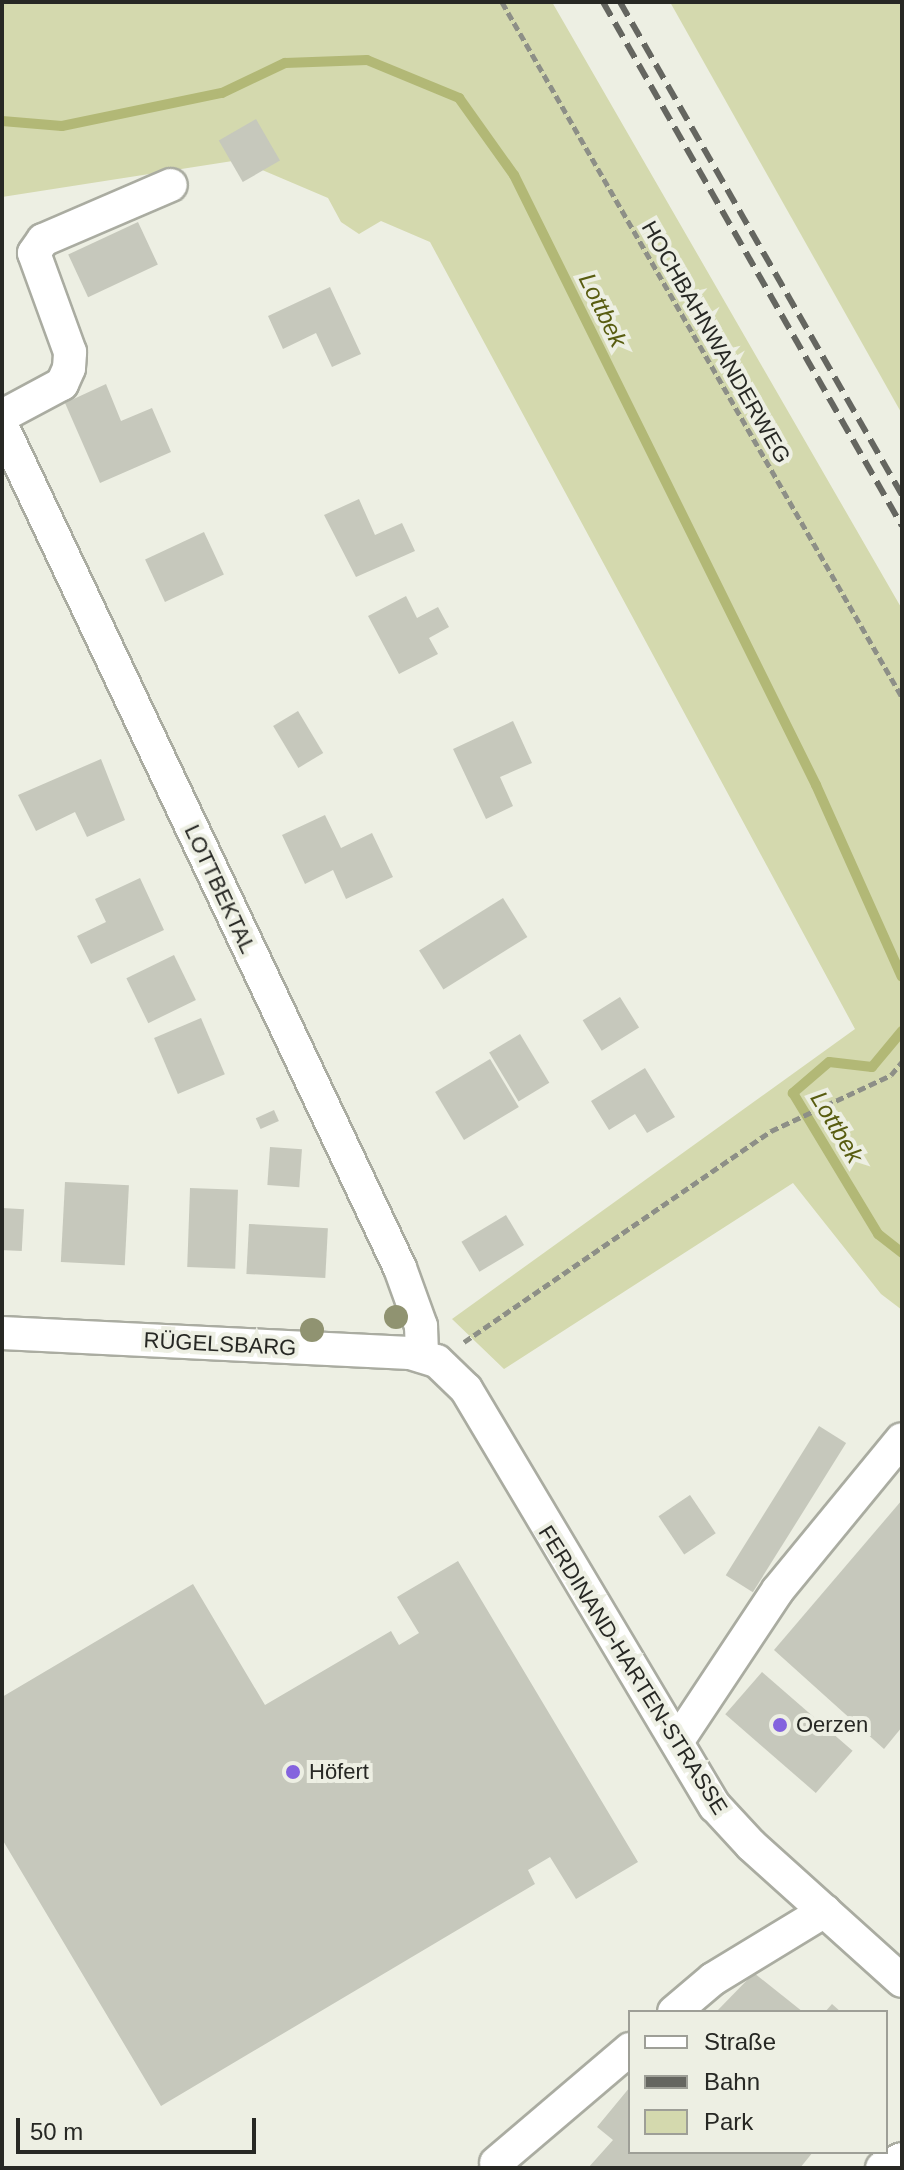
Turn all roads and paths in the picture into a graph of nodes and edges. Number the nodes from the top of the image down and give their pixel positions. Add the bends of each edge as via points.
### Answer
1 (502, 2) edge
2 (171, 185) dead end
3 (2, 416) edge
4 (2, 426) edge
5 (902, 697) edge
6 (902, 1062) edge
7 (2, 1333) edge
8 (430, 1358) junction
9 (902, 1439) edge
10 (677, 1742) junction
11 (825, 1911) junction
12 (902, 1981) edge
13 (676, 2010) edge
14 (628, 2051) edge
15 (902, 2159) edge
16 (496, 2163) dead end
17 (882, 2168) edge

1 - 5 path, HOCHBAHNWANDERWEG
2 - 3 street via 43,240 34,253 70,352 69,368 62,384
4 - 8 street, LOTTBEKTAL via 400,1268
6 - 8 path via 891,1075 839,1103 771,1131
7 - 8 street, RÜGELSBARG
8 - 10 street, FERDINAND-HARTEN-STRASSE via 466,1389
9 - 10 street via 778,1590
10 - 11 street, FERDINAND-HARTEN-STRASSE via 731,1826
11 - 12 street, FERDINAND-HARTEN-STRASSE
11 - 13 street via 713,1979
14 - 16 street
15 - 17 street

